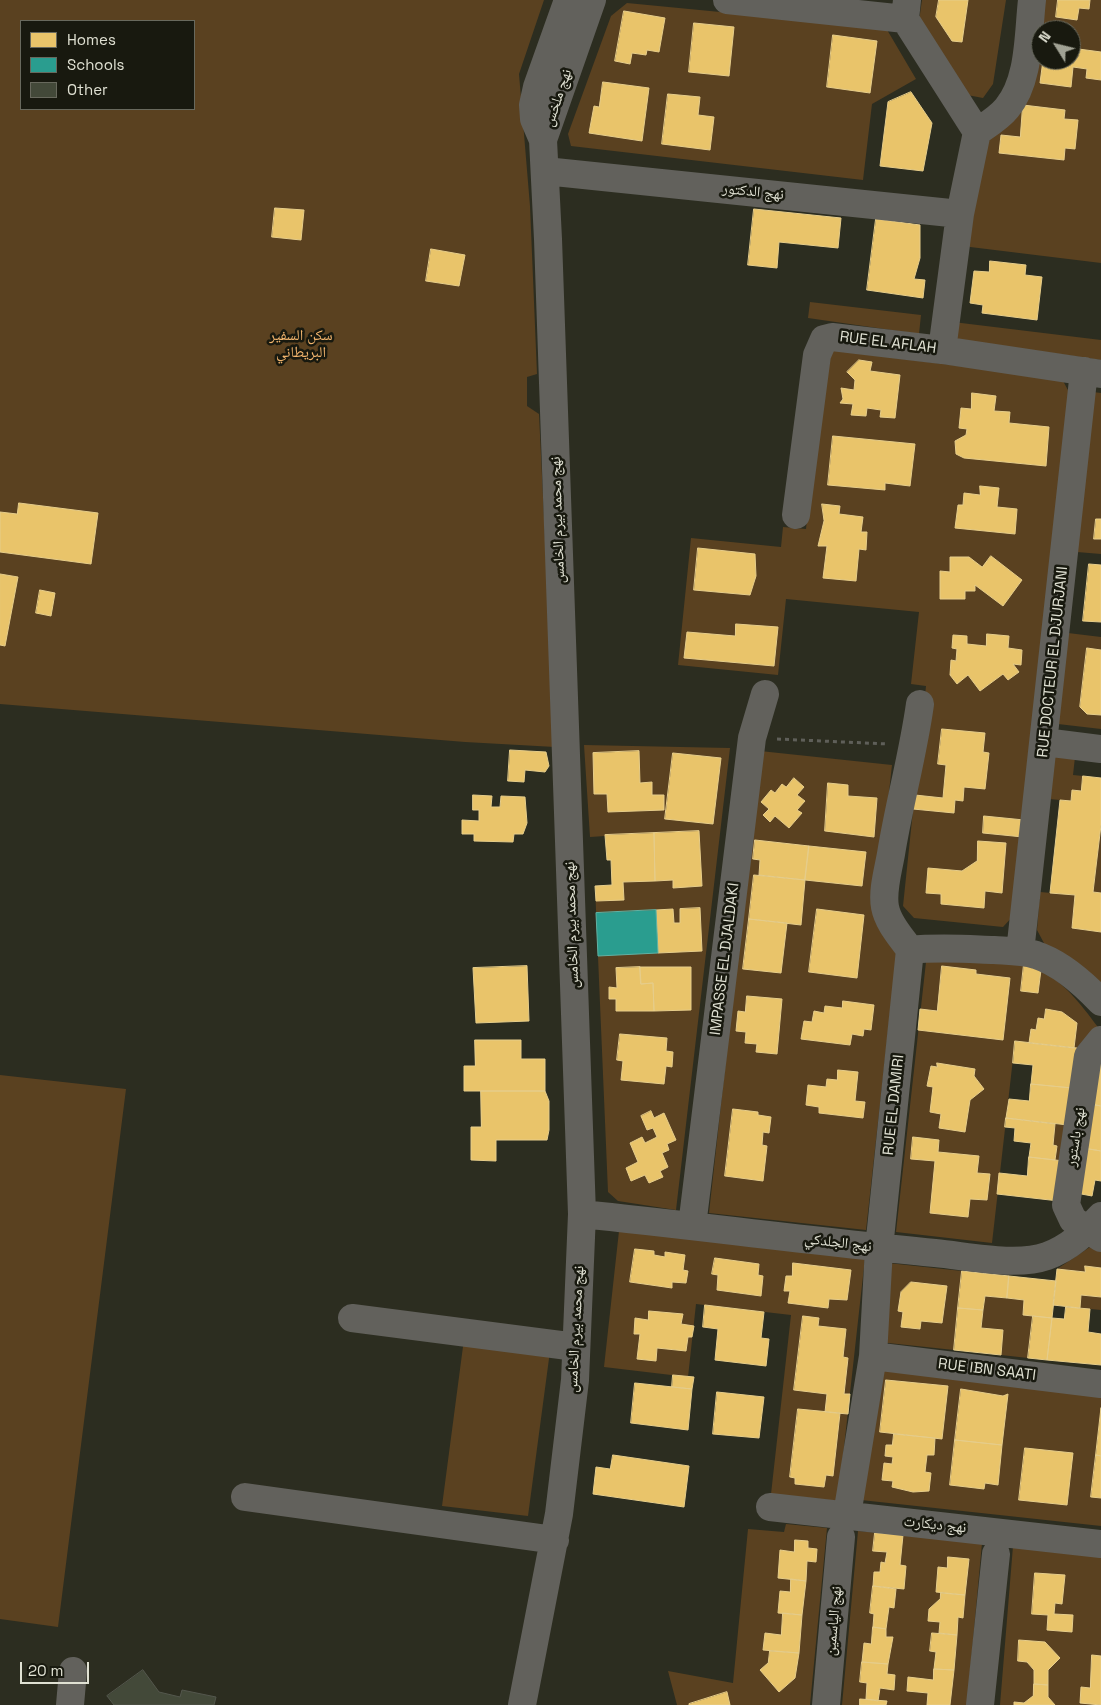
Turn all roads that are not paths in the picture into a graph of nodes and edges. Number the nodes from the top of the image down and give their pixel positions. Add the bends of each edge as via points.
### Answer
1 (568, 0) edge
2 (592, 0) edge
3 (727, 0) edge
4 (1032, 0) edge
5 (906, 9) edge
6 (977, 132) junction
7 (543, 140) junction
8 (545, 171) junction
9 (960, 214) junction
10 (942, 350) junction
11 (1092, 373) edge
12 (796, 515) dead end
13 (765, 694) dead end
14 (920, 704) dead end
15 (1044, 742) junction
16 (1101, 748) edge
17 (910, 950) junction
18 (1020, 952) junction
19 (1101, 1002) edge
20 (1101, 1040) edge
21 (582, 1214) junction
22 (692, 1226) junction
23 (1096, 1228) edge
24 (878, 1248) junction
25 (352, 1318) dead end
26 (576, 1347) junction
27 (872, 1356) junction
28 (1101, 1384) edge
29 (245, 1497) dead end
30 (770, 1507) dead end
31 (844, 1526) junction
32 (555, 1540) junction
33 (1101, 1544) edge
34 (996, 1554) dead end
35 (74, 1671) dead end
36 (70, 1705) edge
37 (522, 1705) edge
38 (826, 1705) edge
39 (980, 1705) edge

1 - 7 street, نهج ملخس via 533,105 534,119
2 - 7 street, نهج ملخس
3 - 5 street
4 - 6 street via 1024,70 1018,92 1007,108
5 - 6 street
6 - 9 street
7 - 8 street, نهج محمد بيرم الخامس
8 - 9 street, نهج الدكتور
8 - 21 street, نهج محمد بيرم الخامس
9 - 10 street
10 - 11 street, RUE EL AFLAH
10 - 12 street, RUE EL AFLAH via 832,336 824,339 817,356
11 - 15 street, RUE DOCTEUR EL DJURJANI
13 - 22 street, IMPASSE EL DJALDAKI via 752,738
14 - 17 street via 898,812 885,907 891,923
15 - 16 street
15 - 18 street, RUE DOCTEUR EL DJURJANI
17 - 18 street via 947,947
17 - 24 street, RUE EL DAMIRI
18 - 19 street via 1037,955 1064,971
20 - 23 street, نهج باستور via 1088,1056 1066,1204 1073,1220
21 - 22 street, نهج الجلدكي
21 - 26 street, نهج محمد بيرم الخامس
22 - 24 street, نهج الجلدكي
23 - 24 street, نهج الجلدكي via 1047,1256 1021,1260
24 - 27 street, RUE EL DAMIRI
25 - 26 street
26 - 32 street, نهج محمد بيرم الخامس via 574,1389
27 - 28 street, RUE IBN SAATI
27 - 31 street, RUE EL DAMIRI
29 - 32 street
30 - 31 street, نهج ديكارت
31 - 33 street, نهج ديكارت
31 - 38 street, نهج الياسمين
32 - 37 street, نهج محمد بيرم الخامس
34 - 39 street
35 - 36 street

